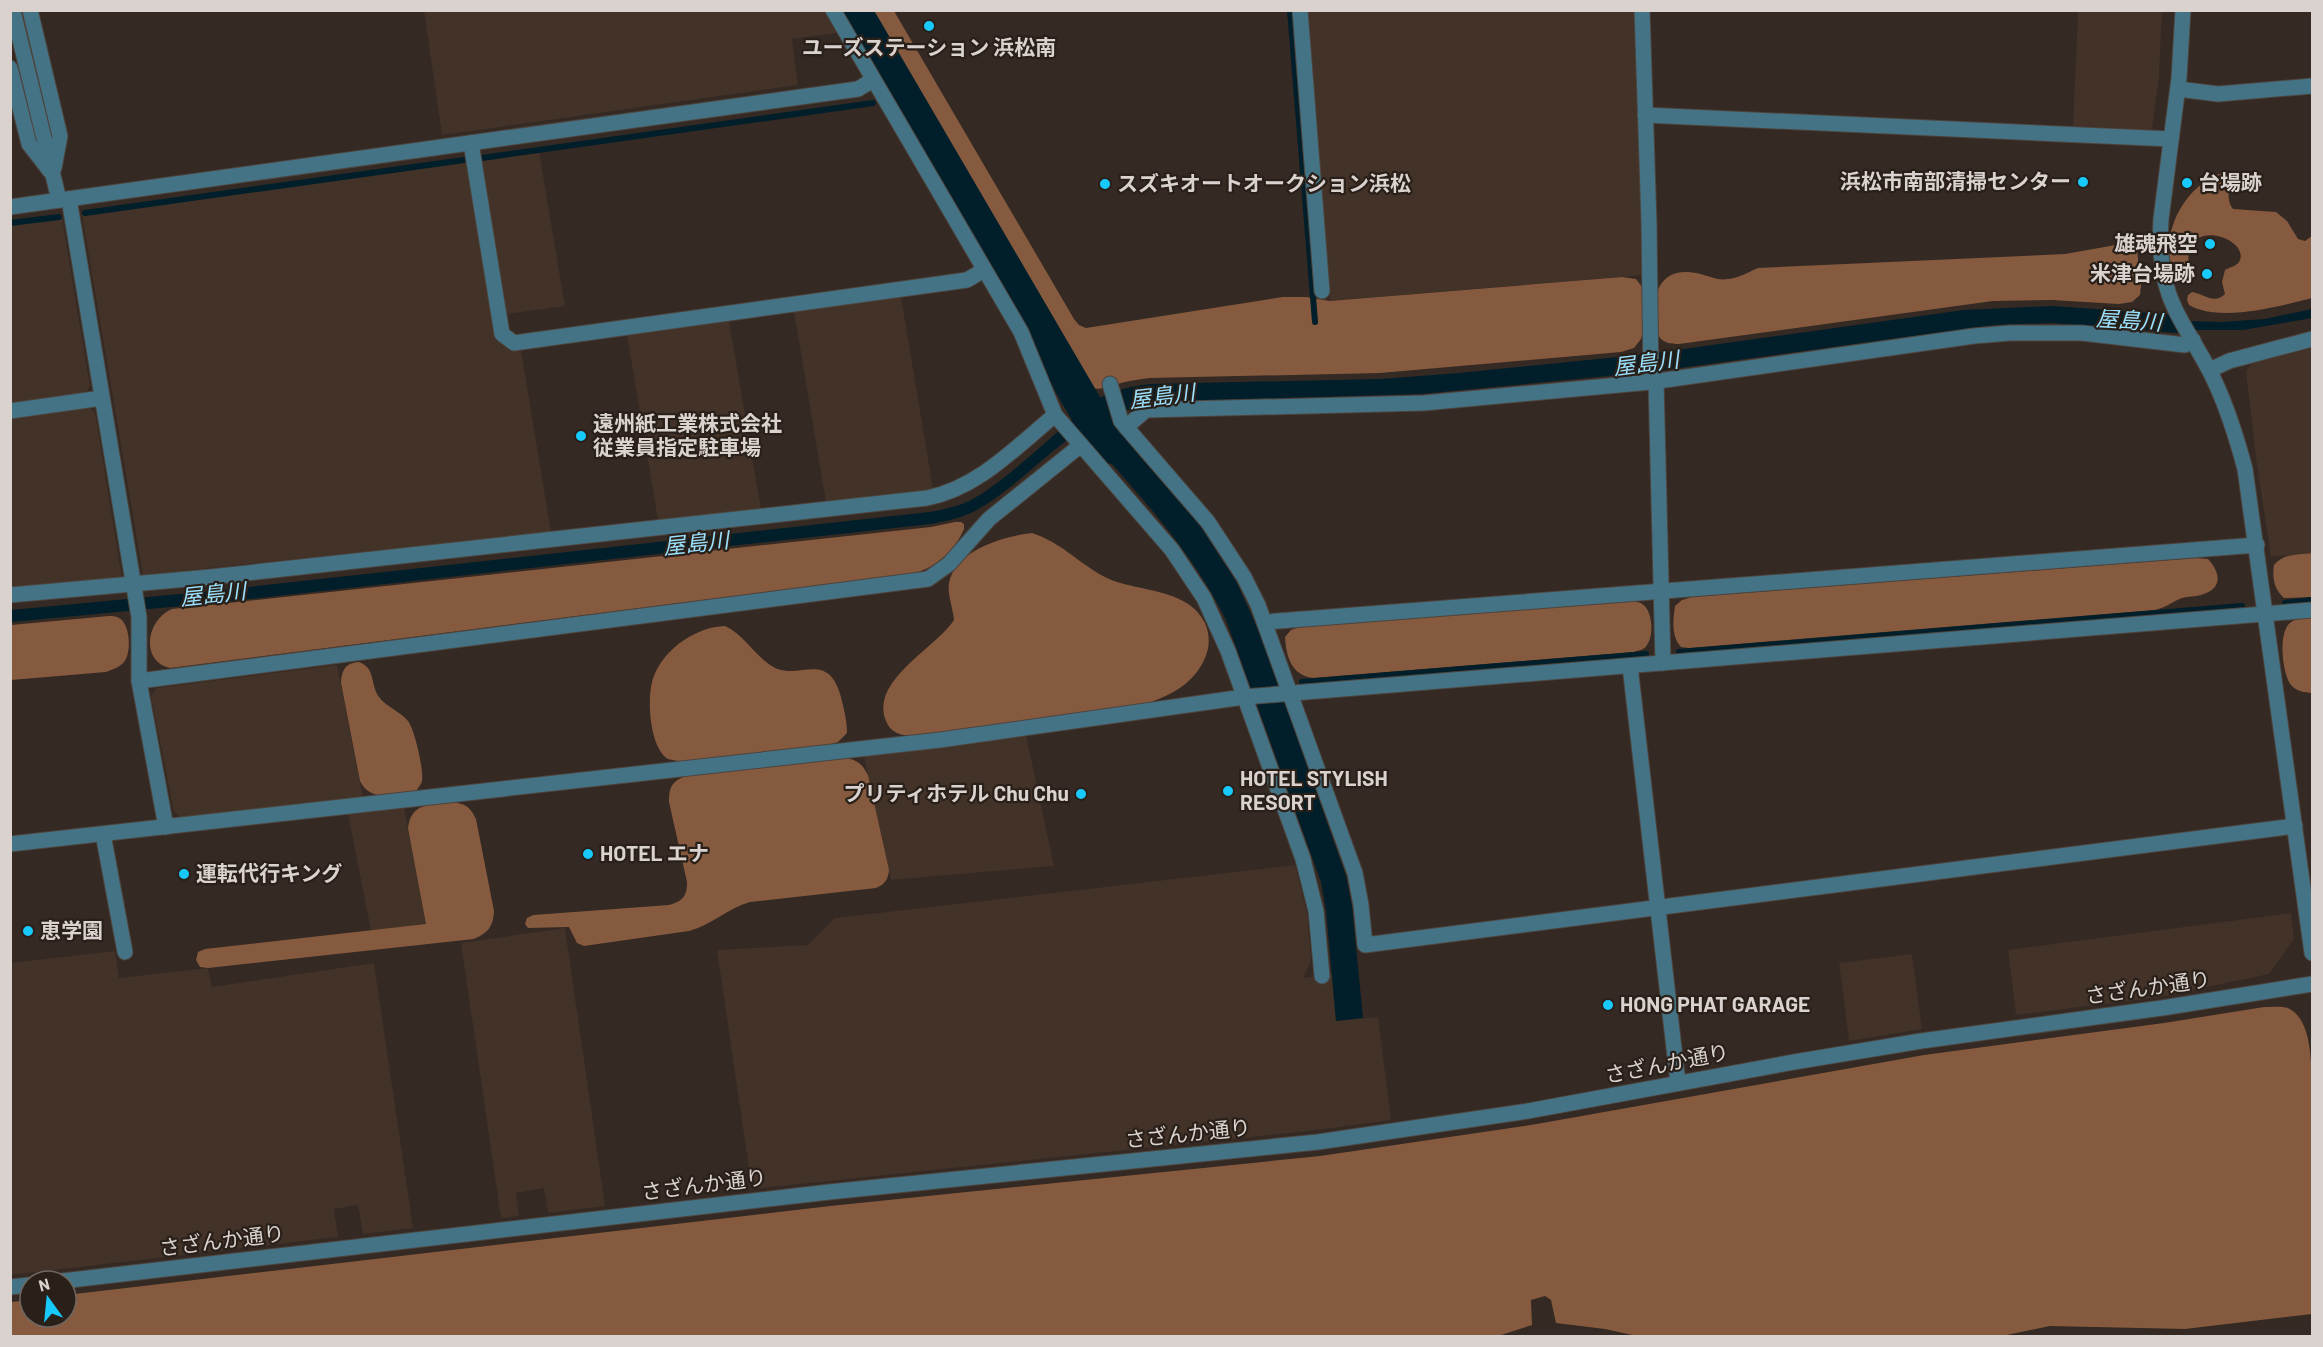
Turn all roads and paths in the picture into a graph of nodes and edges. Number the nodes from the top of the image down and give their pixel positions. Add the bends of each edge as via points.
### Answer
1 (30, 10) edge
2 (833, 10) edge
3 (1300, 10) edge
4 (1642, 10) edge
5 (2183, 10) edge
6 (14, 15) dead end
7 (10, 68) edge
8 (873, 80) junction
9 (2313, 86) edge
10 (2178, 89) junction
11 (1645, 115) junction
12 (2172, 139) junction
13 (471, 143) junction
14 (53, 175) junction
15 (64, 200) junction
16 (10, 207) edge
17 (1335, 259) dead end
18 (1320, 260) junction
19 (984, 270) junction
20 (1322, 291) dead end
21 (2192, 339) junction
22 (2313, 339) edge
23 (2210, 370) junction
24 (1653, 380) junction
25 (1111, 386) dead end
26 (102, 398) junction
27 (10, 411) edge
28 (1058, 418) junction
29 (1123, 422) junction
30 (1079, 442) junction
31 (2257, 545) junction
32 (134, 587) junction
33 (1661, 592) junction
34 (10, 595) edge
35 (2313, 610) edge
36 (2267, 615) junction
37 (1265, 622) junction
38 (1663, 663) junction
39 (1630, 666) junction
40 (139, 681) junction
41 (1288, 693) junction
42 (1249, 696) junction
43 (2295, 826) junction
44 (166, 827) junction
45 (103, 834) junction
46 (10, 844) edge
47 (1657, 908) junction
48 (125, 952) dead end
49 (2313, 953) edge
50 (1322, 976) dead end
51 (2313, 984) edge
52 (1678, 1083) junction
53 (78, 1279) edge

1 - 14 street via 60,136
2 - 8 street
3 - 18 street
4 - 11 street
5 - 10 street
6 - 14 street
7 - 14 street via 29,144
8 - 13 street via 858,89
8 - 19 street
9 - 10 street via 2217,94
10 - 12 street
11 - 12 street
11 - 24 street
12 - 21 street via 2160,242 2162,265 2167,288
13 - 15 street
13 - 19 street via 502,334 514,343 967,280
14 - 15 street
15 - 16 street
15 - 26 street
17 - 18 street
18 - 20 street
19 - 28 street via 1021,332
21 - 23 street
21 - 24 street via 2185,345 2082,333 2010,333
22 - 23 street via 2229,361
23 - 31 street via 2237,438
24 - 29 street via 1424,403 1146,410
24 - 33 street
25 - 29 street
26 - 27 street
26 - 32 street
28 - 30 street
28 - 32 street via 978,478 927,498
29 - 37 street via 1208,522 1244,576
30 - 40 street via 989,519 950,564 928,579
30 - 42 street via 1189,574 1217,624
31 - 33 street
31 - 36 street
32 - 34 street
32 - 40 street via 139,617
33 - 37 street
33 - 38 street
35 - 36 street
36 - 38 street
36 - 43 street
37 - 41 street
38 - 39 street
39 - 41 street
39 - 47 street
40 - 44 street
41 - 42 street
41 - 47 street via 1355,873 1365,945
42 - 44 street via 940,740
42 - 50 street via 1310,885
43 - 47 street
43 - 49 street
44 - 45 street
45 - 46 street
45 - 48 street
47 - 52 street
51 - 52 street, さざんか通り via 1921,1041
52 - 53 street, さざんか通り via 1516,1113 1318,1142 829,1192

